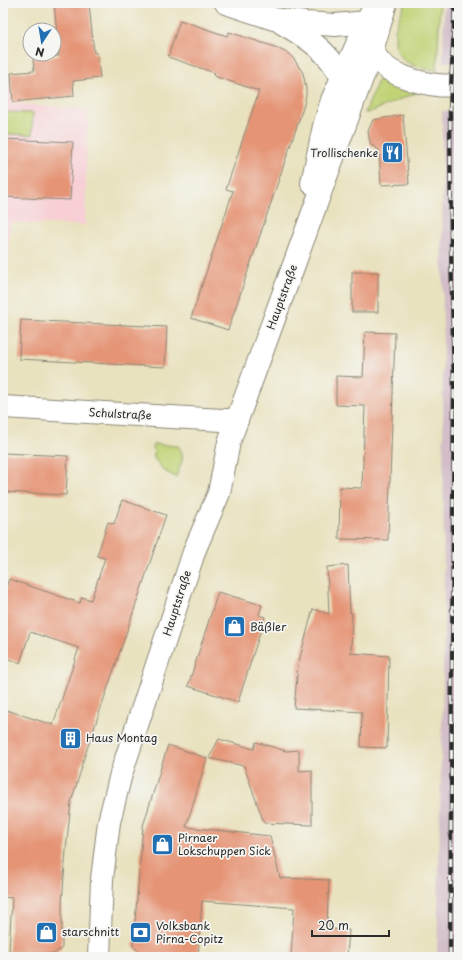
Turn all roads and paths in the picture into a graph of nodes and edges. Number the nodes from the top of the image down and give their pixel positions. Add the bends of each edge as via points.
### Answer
1 (226, 3) edge
2 (386, 3) edge
3 (371, 12) edge
4 (274, 19) junction
5 (372, 51) junction
6 (342, 78) junction
7 (459, 85) edge
8 (296, 259) junction
9 (3, 407) edge
10 (236, 420) junction
11 (100, 957) edge

1 - 4 main road
2 - 5 main road, Hauptstraße
3 - 4 main road via 335,25
3 - 6 main road, Hauptstraße
4 - 6 main road via 302,34 332,62
5 - 7 main road via 387,68 413,80 437,85
5 - 8 main road, Hauptstraße
6 - 8 main road, Hauptstraße via 324,126
8 - 10 main road, Hauptstraße
9 - 10 main road, Schulstraße
10 - 11 main road, Hauptstraße via 219,493 195,549 122,774 110,822 102,879

